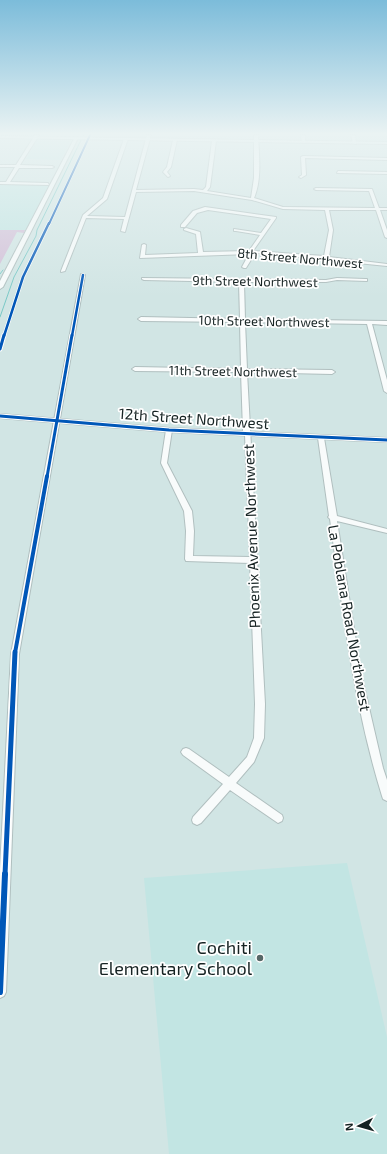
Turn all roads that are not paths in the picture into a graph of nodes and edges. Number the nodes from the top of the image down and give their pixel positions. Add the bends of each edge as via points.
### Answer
1 (50, 189) edge
2 (109, 189) edge
3 (255, 189) edge
4 (316, 189) dead end
5 (135, 191) joint
6 (205, 191) joint
7 (252, 199) junction
8 (327, 209) junction
9 (378, 209) junction
10 (387, 209) edge
11 (84, 217) junction
12 (127, 218) junction
13 (236, 230) dead end
14 (122, 231) dead end
15 (262, 234) junction
16 (387, 237) edge
17 (144, 245) dead end
18 (251, 252) junction
19 (201, 254) junction
20 (326, 258) junction
21 (387, 265) edge
22 (244, 267) dead end
23 (63, 271) dead end
24 (83, 276) dead end
25 (144, 279) dead end
26 (241, 280) junction
27 (365, 280) dead end
28 (0, 287) edge
29 (141, 319) dead end
30 (244, 321) junction
31 (369, 322) junction
32 (387, 323) edge
33 (135, 369) dead end
34 (244, 371) junction
35 (332, 372) dead end
36 (387, 391) edge
37 (0, 416) edge
38 (56, 421) junction
39 (168, 430) junction
40 (248, 435) junction
41 (321, 438) junction
42 (387, 440) edge
43 (332, 517) junction
44 (387, 531) edge
45 (253, 560) junction
46 (186, 752) dead end
47 (230, 783) junction
48 (387, 796) edge
49 (278, 818) dead end
50 (198, 820) dead end
51 (0, 992) edge

1 - 28 street
2 - 11 street via 106,199
3 - 7 street
4 - 9 street via 371,190
5 - 6 street
5 - 12 street
6 - 7 street
7 - 8 street via 283,208
8 - 9 street
8 - 20 street via 331,230
9 - 10 street
9 - 16 street
11 - 12 street
11 - 23 street
12 - 14 street
13 - 15 street
15 - 18 street
15 - 19 street via 274,218 206,209 195,212 185,227 198,233
17 - 19 street, 8th Street Northwest via 142,258
18 - 19 street, 8th Street Northwest
18 - 20 street, 8th Street Northwest
18 - 22 street via 252,255
20 - 21 street, 8th Street Northwest
24 - 38 street
25 - 26 street, 9th Street Northwest
26 - 27 street, 9th Street Northwest
26 - 30 street, Phoenix Avenue Northwest
29 - 30 street, 10th Street Northwest
30 - 31 street, 10th Street Northwest
30 - 34 street, Phoenix Avenue Northwest
31 - 32 street, 10th Street Northwest
31 - 36 street
33 - 34 street, 11th Street Northwest
34 - 35 street, 11th Street Northwest
34 - 40 street, Phoenix Avenue Northwest
37 - 38 main road, 12th Street Northwest
38 - 39 main road, 12th Street Northwest
38 - 51 street via 15,654
39 - 40 main road, 12th Street Northwest
39 - 45 street via 164,464 188,511 188,558
40 - 41 main road, 12th Street Northwest
40 - 45 street, Phoenix Avenue Northwest
41 - 42 main road, 12th Street Northwest
41 - 43 street, La Poblana Road Northwest
43 - 44 street
43 - 48 street, La Poblana Road Northwest via 357,673 376,761
45 - 47 street, Phoenix Avenue Northwest via 260,704 259,738 251,759
46 - 47 street
47 - 49 street
47 - 50 street, Phoenix Avenue Northwest

